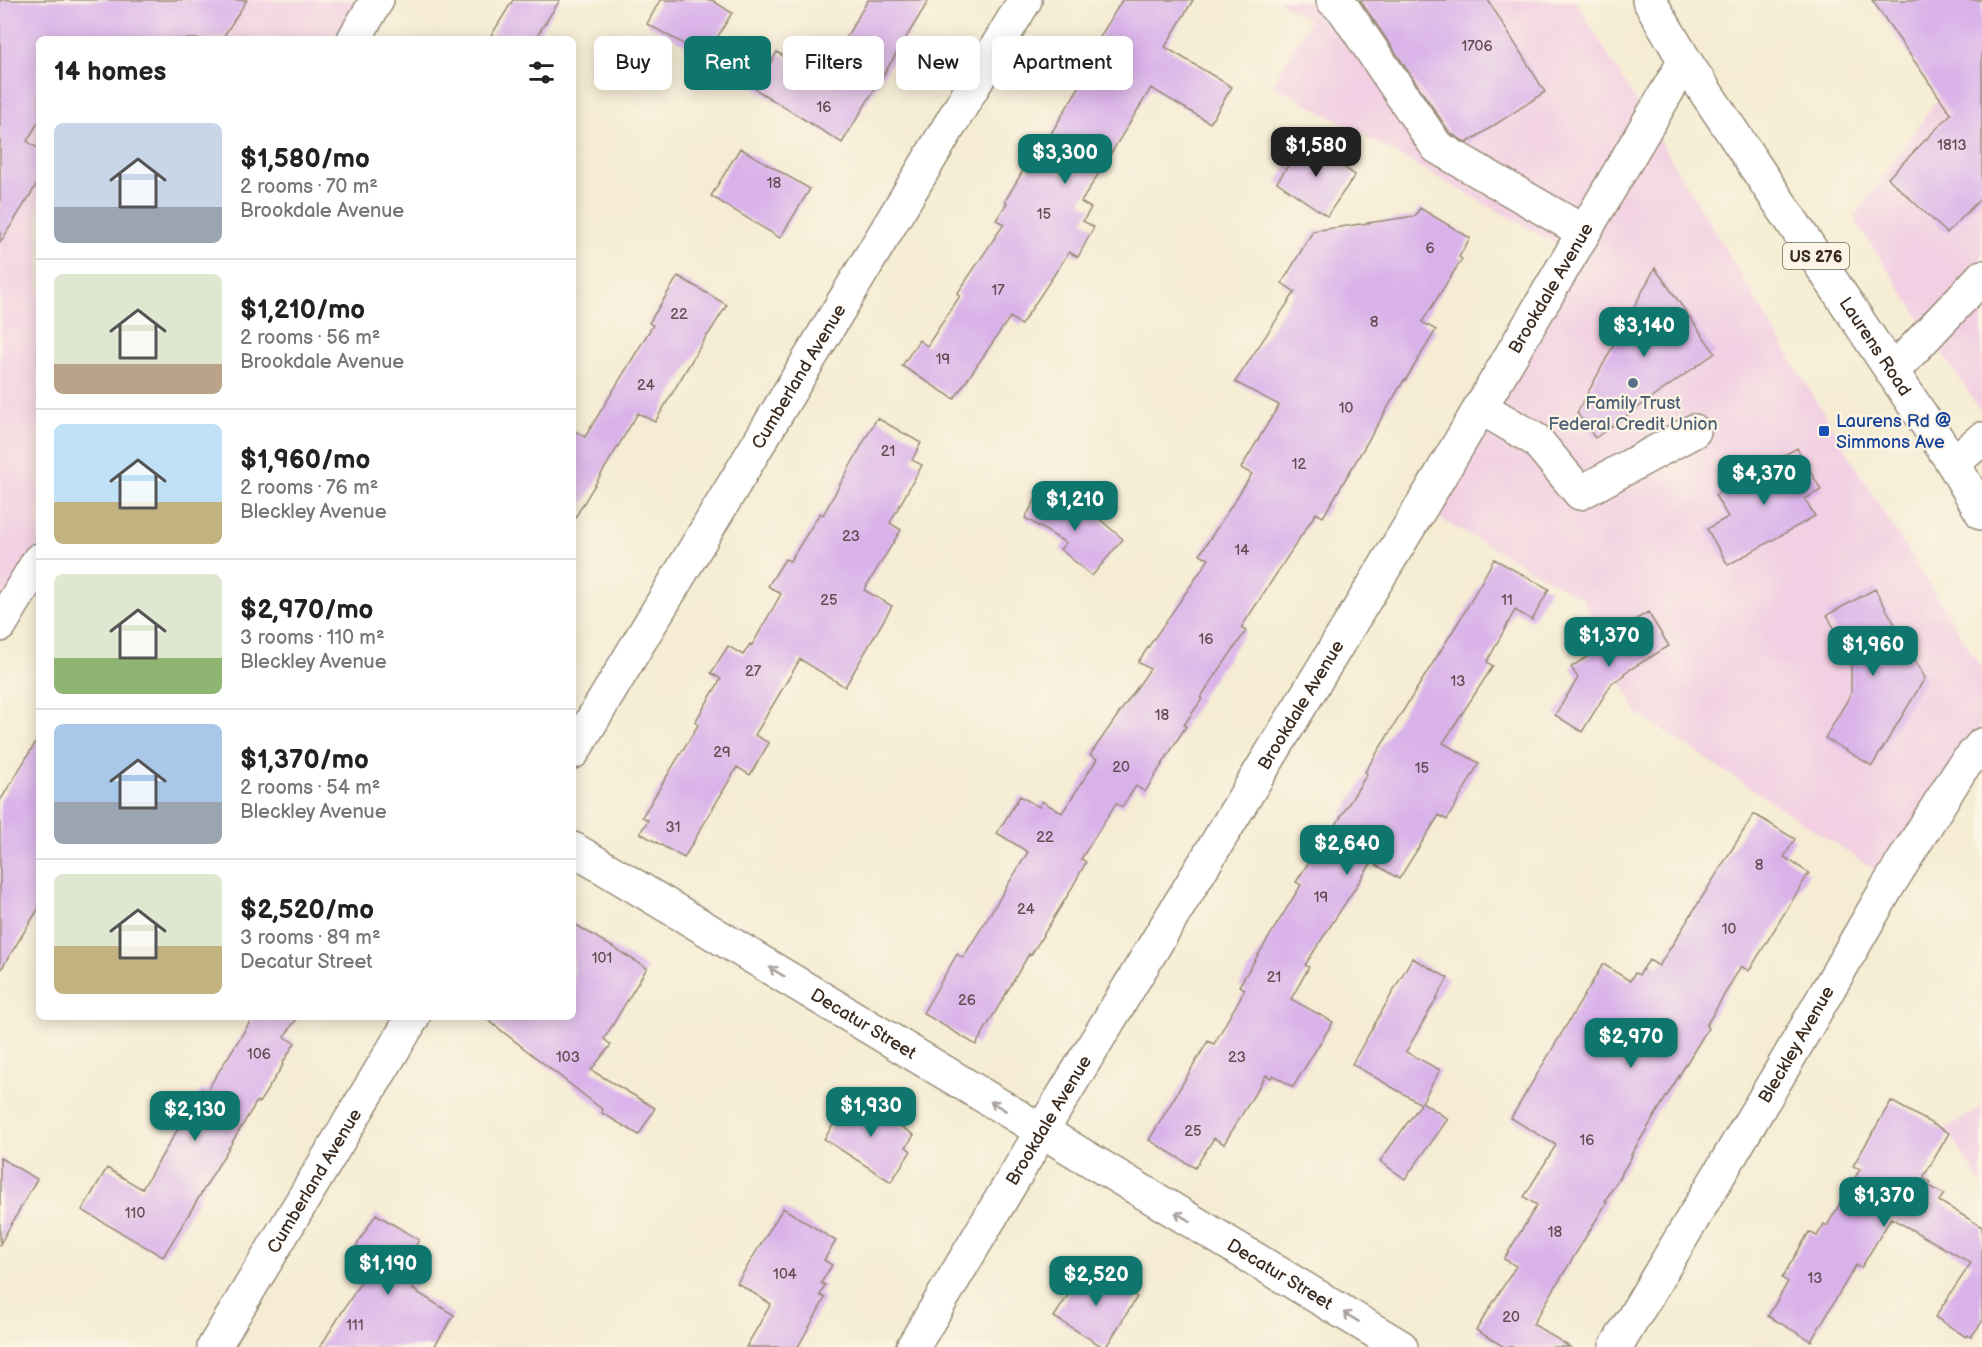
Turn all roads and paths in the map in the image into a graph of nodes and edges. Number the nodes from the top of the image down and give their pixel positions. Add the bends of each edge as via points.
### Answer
1 (377, 0) edge
2 (1025, 0) edge
3 (1334, 0) edge
4 (1649, 0) edge
5 (356, 36) edge
6 (1685, 61) junction
7 (1584, 232) junction
8 (1982, 277) edge
9 (1892, 372) junction
10 (1480, 407) junction
11 (1694, 430) dead end
12 (1982, 439) edge
13 (1953, 463) junction
14 (1982, 513) edge
15 (36, 565) edge
16 (0, 625) edge
17 (1982, 745) edge
18 (576, 747) edge
19 (576, 851) edge
20 (412, 1020) edge
21 (1041, 1132) junction
22 (214, 1347) edge
23 (913, 1347) edge
24 (1401, 1347) edge
25 (1616, 1347) edge

1 - 5 street
2 - 18 street, Cumberland Avenue
3 - 7 street via 1344,8 1437,147
4 - 6 street, Laurens Road / US 276
6 - 7 street, Brookdale Avenue
6 - 9 street, Laurens Road / US 276
7 - 10 street, Brookdale Avenue
8 - 9 street
9 - 13 street, Laurens Road / US 276
10 - 11 street via 1536,440 1580,493
10 - 21 street, Brookdale Avenue
12 - 13 street
13 - 14 street, Laurens Road / US 276
15 - 16 street
17 - 25 street, Bleckley Avenue via 1961,769 1888,886
21 -> 19 street, Decatur Street
20 - 22 street, Cumberland Avenue
21 - 23 street, Brookdale Avenue
24 -> 21 street, Decatur Street

